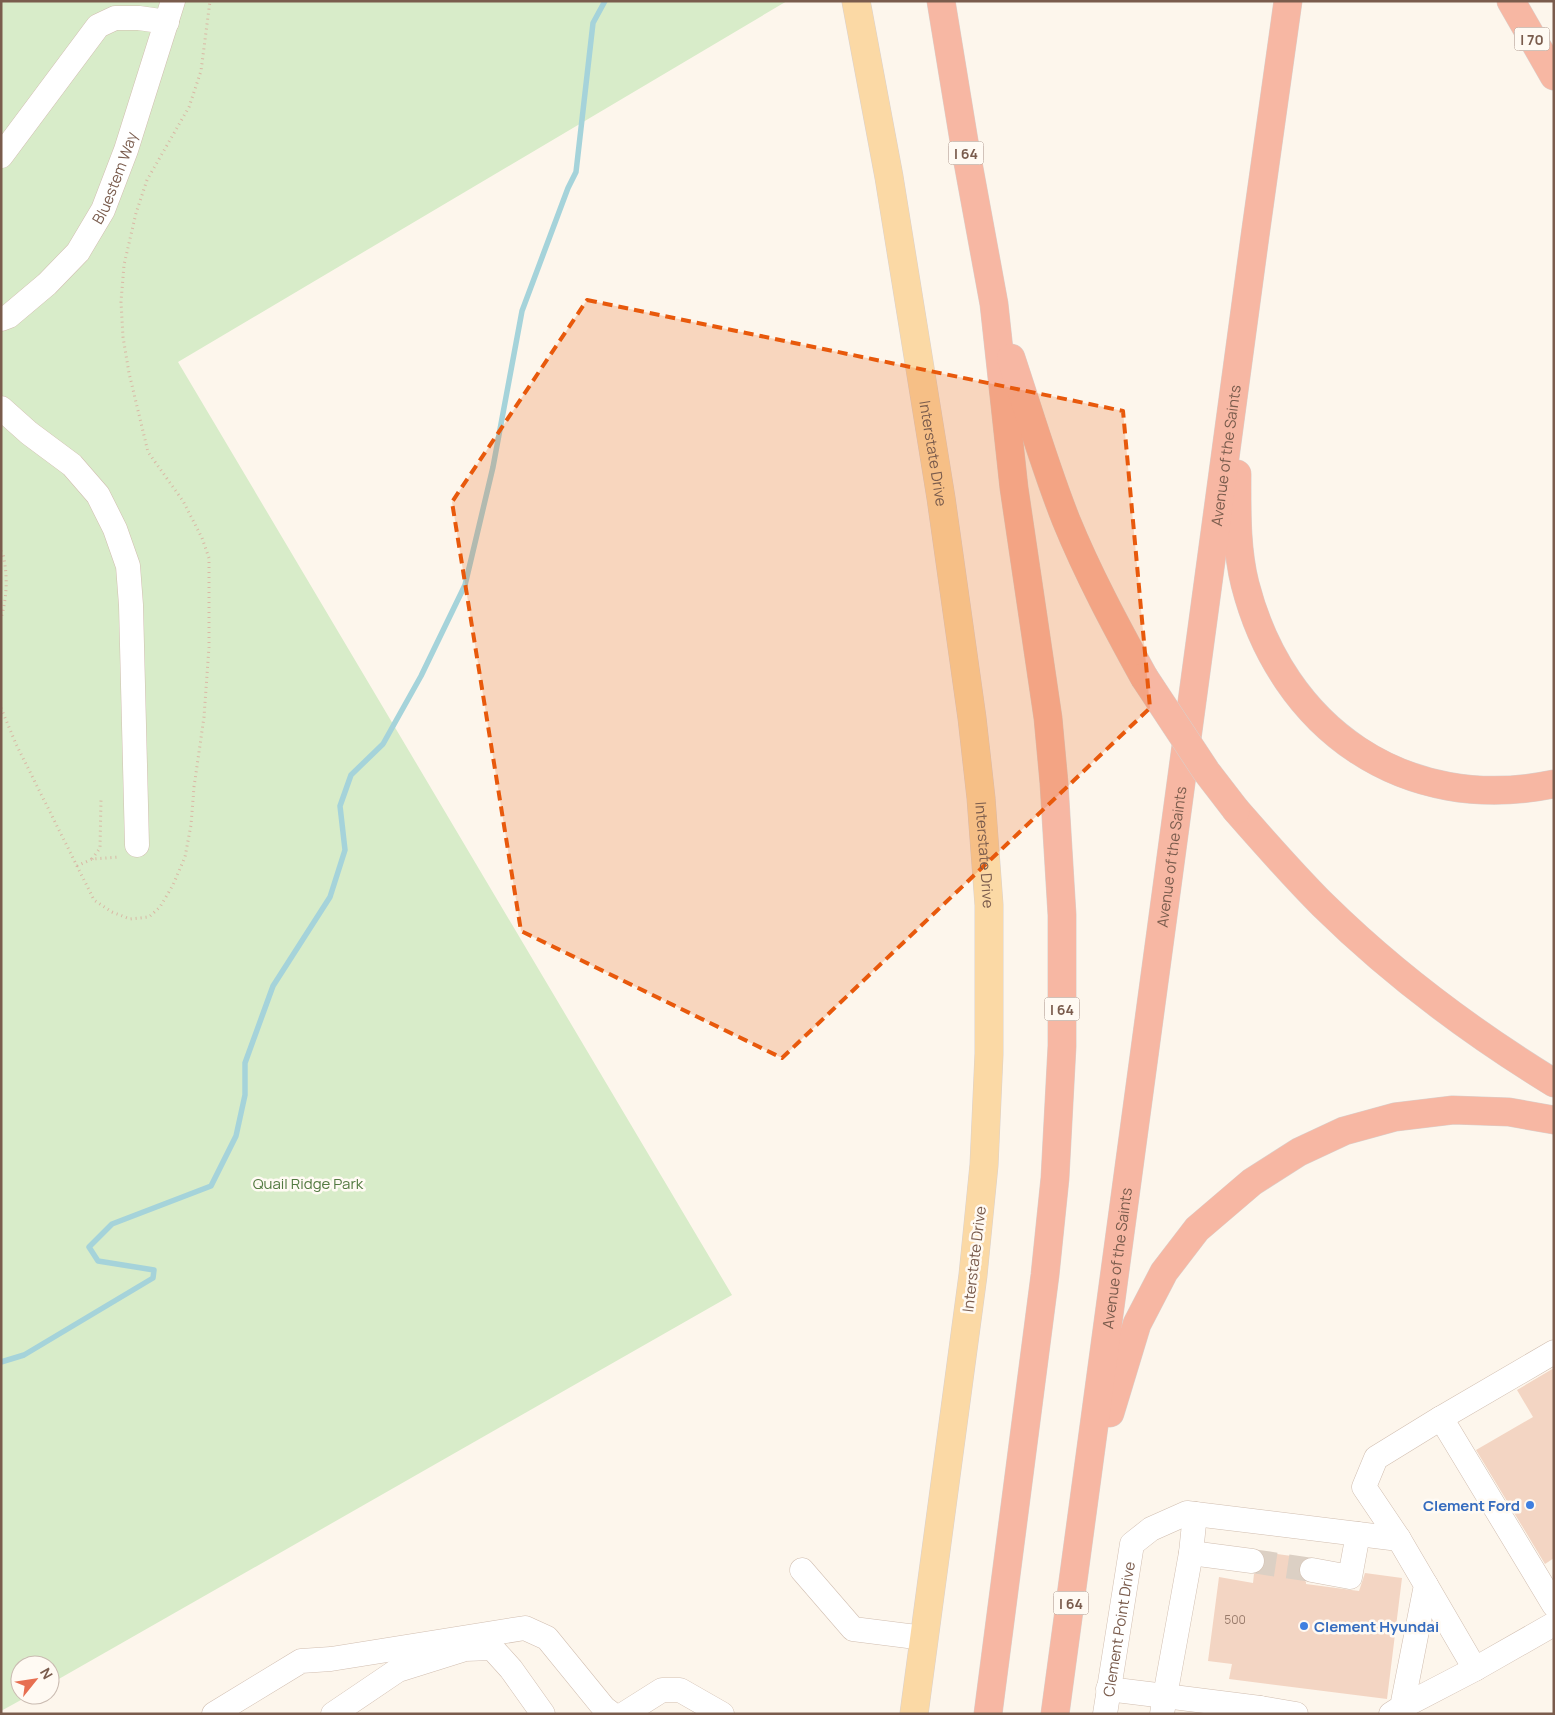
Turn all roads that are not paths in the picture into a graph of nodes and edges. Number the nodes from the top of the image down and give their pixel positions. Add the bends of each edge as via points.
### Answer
1 (856, 1) edge
2 (941, 1) edge
3 (1288, 1) edge
4 (1511, 1) edge
5 (170, 12) edge
6 (1554, 76) edge
7 (1, 156) edge
8 (994, 304) junction
9 (1, 319) edge
10 (1238, 365) junction
11 (1, 408) edge
12 (1554, 784) edge
13 (137, 845) road end
14 (1554, 1083) edge
15 (1554, 1120) edge
16 (1554, 1352) edge
17 (1441, 1418) junction
18 (1086, 1492) junction
19 (1195, 1514) junction
20 (1358, 1534) junction
21 (1398, 1539) junction
22 (1191, 1553) junction
23 (1252, 1561) tunnel mouth
24 (802, 1570) dead end
25 (1312, 1570) tunnel mouth
26 (1547, 1578) edge
27 (1426, 1585) junction
28 (1554, 1605) edge
29 (1554, 1624) edge
30 (924, 1638) junction
31 (1475, 1669) junction
32 (1108, 1689) junction
33 (1164, 1705) edge
34 (1256, 1711) edge
35 (1396, 1711) edge
36 (214, 1714) edge
37 (333, 1714) edge
38 (543, 1714) edge
39 (612, 1714) edge
40 (624, 1714) edge
41 (722, 1714) edge
42 (914, 1714) edge
43 (988, 1714) edge
44 (1056, 1714) edge
45 (1106, 1714) edge
46 (1296, 1714) edge

1 - 30 main road, Interstate Drive via 889,177 941,498 972,718 989,905 989,1054 984,1165
2 - 8 highway, I 64
3 - 10 highway, Avenue of the Saints / I 64
4 - 6 highway, I 70
5 - 7 street via 139,18 115,18 98,26
5 - 9 street, Bluestem Way via 126,150 103,210 78,252 66,265
8 - 14 highway, bridge via 1045,462 1092,579 1144,676 1206,771 1276,855 1371,950 1475,1032
8 - 43 highway, I 64 via 1014,488 1039,653 1054,783 1063,981 1056,1178
10 - 12 highway via 1237,511 1245,583 1270,652 1307,707 1329,729 1367,756 1410,778 1468,790 1533,789
10 - 18 highway, Avenue of the Saints / I 64
11 - 13 street via 72,465 98,496 116,529 128,566
15 - 18 highway via 1509,1112 1453,1110 1395,1117 1344,1131 1299,1152 1252,1182 1197,1229 1164,1272 1137,1324
16 - 17 street
17 - 21 street via 1376,1458 1364,1487
17 - 26 street
18 - 44 highway, Avenue of the Saints / I 64
19 - 20 street
19 - 22 street
19 - 32 street, Clement Point Drive via 1187,1513 1151,1529 1132,1544
20 - 21 street
20 - 25 street via 1350,1577
21 - 27 street
22 - 23 street
22 - 33 street
24 - 30 street via 853,1629
26 - 28 street
27 - 31 street
27 - 35 street
29 - 31 street
30 - 42 main road, Interstate Drive
31 - 35 street
32 - 33 street
32 - 45 street, Clement Point Drive
33 - 34 street
34 - 46 street
36 - 39 street via 301,1661 525,1628 547,1638
37 - 38 street via 398,1670 465,1649 492,1648
40 - 41 street via 662,1690 680,1690

